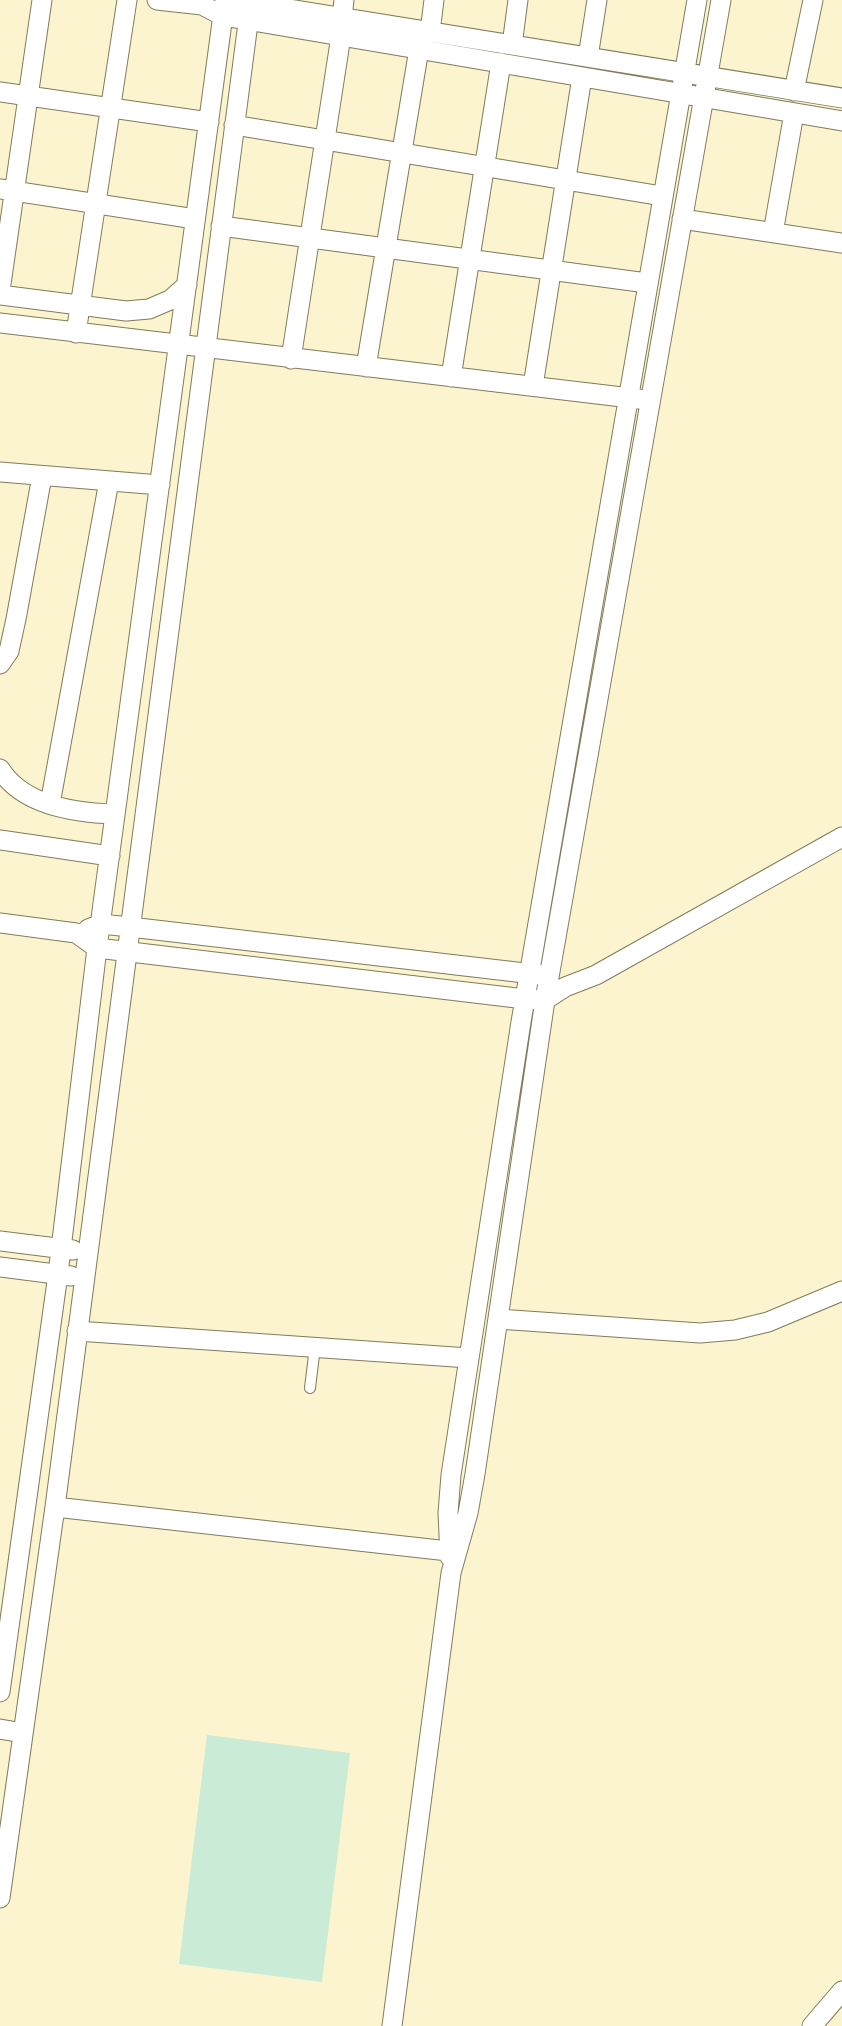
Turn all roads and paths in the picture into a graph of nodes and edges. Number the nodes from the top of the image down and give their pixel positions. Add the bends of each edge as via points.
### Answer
1 (42, 0) edge
2 (127, 0) edge
3 (157, 0) edge
4 (434, 0) edge
5 (518, 0) edge
6 (597, 0) edge
7 (697, 0) edge
8 (721, 0) edge
9 (813, 0) edge
10 (225, 4) edge
11 (250, 8) edge
12 (342, 18) edge
13 (430, 32) junction
14 (512, 45) junction
15 (419, 49) junction
16 (588, 57) junction
17 (501, 63) junction
18 (683, 73) junction
19 (707, 76) junction
20 (582, 77) junction
21 (794, 90) junction
22 (0, 92) edge
23 (679, 93) junction
24 (28, 96) junction
25 (704, 97) junction
26 (842, 98) edge
27 (110, 108) junction
28 (794, 113) junction
29 (842, 121) edge
30 (208, 122) junction
31 (234, 125) junction
32 (325, 140) junction
33 (402, 152) junction
34 (485, 166) junction
35 (566, 180) junction
36 (7, 190) edge
37 (662, 196) junction
38 (96, 204) junction
39 (195, 219) junction
40 (682, 219) junction
41 (221, 226) junction
42 (773, 233) junction
43 (310, 238) junction
44 (842, 243) edge
45 (386, 248) junction
46 (470, 260) junction
47 (551, 271) junction
48 (647, 283) junction
49 (187, 284) junction
50 (0, 293) edge
51 (80, 305) junction
52 (0, 323) edge
53 (76, 334) junction
54 (178, 344) junction
55 (205, 349) junction
56 (291, 358) junction
57 (366, 367) junction
58 (451, 377) junction
59 (533, 386) junction
60 (628, 397) junction
61 (650, 400) junction
62 (0, 472) edge
63 (42, 476) junction
64 (109, 481) junction
65 (160, 485) junction
66 (8, 618) edge
67 (0, 664) edge
68 (0, 769) edge
69 (50, 804) junction
70 (115, 814) junction
71 (842, 837) edge
72 (0, 840) edge
73 (110, 856) junction
74 (101, 924) junction
75 (0, 927) edge
76 (130, 927) junction
77 (76, 933) junction
78 (97, 948) junction
79 (126, 952) junction
80 (530, 973) junction
81 (550, 976) junction
82 (566, 987) junction
83 (525, 999) junction
84 (545, 1000) junction
85 (0, 1241) edge
86 (61, 1249) junction
87 (87, 1252) junction
88 (0, 1267) edge
89 (58, 1274) junction
90 (84, 1278) junction
91 (842, 1291) edge
92 (498, 1319) junction
93 (77, 1332) junction
94 (314, 1348) junction
95 (469, 1358) junction
96 (310, 1388) dead end
97 (55, 1507) junction
98 (453, 1552) junction
99 (6, 1603) edge
100 (0, 1692) edge
101 (0, 1729) edge
102 (23, 1732) junction
103 (0, 1898) edge
104 (842, 1991) edge
105 (392, 2026) edge
106 (812, 2026) edge

1 - 24 street
2 - 27 street
3 - 10 street
4 - 13 street
5 - 14 street
6 - 16 street
7 - 18 street
8 - 19 street
9 - 21 street
10 - 11 street
10 - 30 street
11 - 12 street
11 - 31 street
12 - 13 street
12 - 15 street
12 - 32 street
13 - 14 street
14 - 16 street
15 - 17 street
15 - 33 street
16 - 18 street
17 - 20 street
17 - 34 street
18 - 19 street
18 - 23 street
19 - 21 street
19 - 25 street
20 - 23 street
20 - 35 street
21 - 26 street
22 - 24 street
23 - 25 street
23 - 37 street
24 - 27 street
24 - 36 street
25 - 28 street
25 - 40 street
27 - 30 street
27 - 38 street
28 - 29 street
28 - 42 street
30 - 39 street
31 - 32 street
31 - 41 street
32 - 33 street
32 - 43 street
33 - 34 street
33 - 45 street
34 - 35 street
34 - 46 street
35 - 37 street
35 - 47 street
36 - 38 street
36 - 50 street
37 - 48 street
38 - 39 street
38 - 51 street
39 - 49 street
40 - 42 street
40 - 61 street
41 - 43 street
41 - 55 street
42 - 44 street
43 - 45 street
43 - 56 street
45 - 46 street
45 - 57 street
46 - 47 street
46 - 58 street
47 - 48 street
47 - 59 street
48 - 60 street
49 - 51 street via 170,300 149,309 126,311
49 - 54 street
50 - 51 street
51 - 53 street
52 - 53 street
53 - 54 street
54 - 55 street
54 - 65 street
55 - 56 street
55 - 76 street
56 - 57 street
57 - 58 street
58 - 59 street
59 - 60 street
60 - 61 street
60 - 80 street
61 - 81 street
62 - 63 street
63 - 64 street
63 - 66 street
64 - 65 street
64 - 69 street
65 - 70 street
66 - 67 street via 8,652
68 - 69 street via 30,796
69 - 70 street via 82,813
70 - 73 street
71 - 82 street via 622,961
72 - 73 street
73 - 74 street
74 - 76 street
74 - 77 street
74 - 78 street
75 - 77 street
76 - 79 street
76 - 80 street
77 - 78 street
78 - 79 street
78 - 86 street
79 - 83 street
79 - 87 street
80 - 81 street
80 - 83 street
81 - 82 street
81 - 84 street
82 - 84 street
83 - 84 street
83 - 95 street
84 - 92 street
85 - 86 street
86 - 87 street
86 - 89 street
87 - 90 street
88 - 89 street
89 - 90 street
89 - 99 street
90 - 93 street
91 - 92 street via 768,1322 735,1330 700,1333
92 - 98 street via 475,1474
93 - 94 street
93 - 97 street
94 - 95 street
94 - 96 lane
95 - 98 street via 451,1475 448,1513
97 - 98 street
97 - 102 street
98 - 105 street
99 - 100 street
101 - 102 street
102 - 103 street
104 - 106 street

